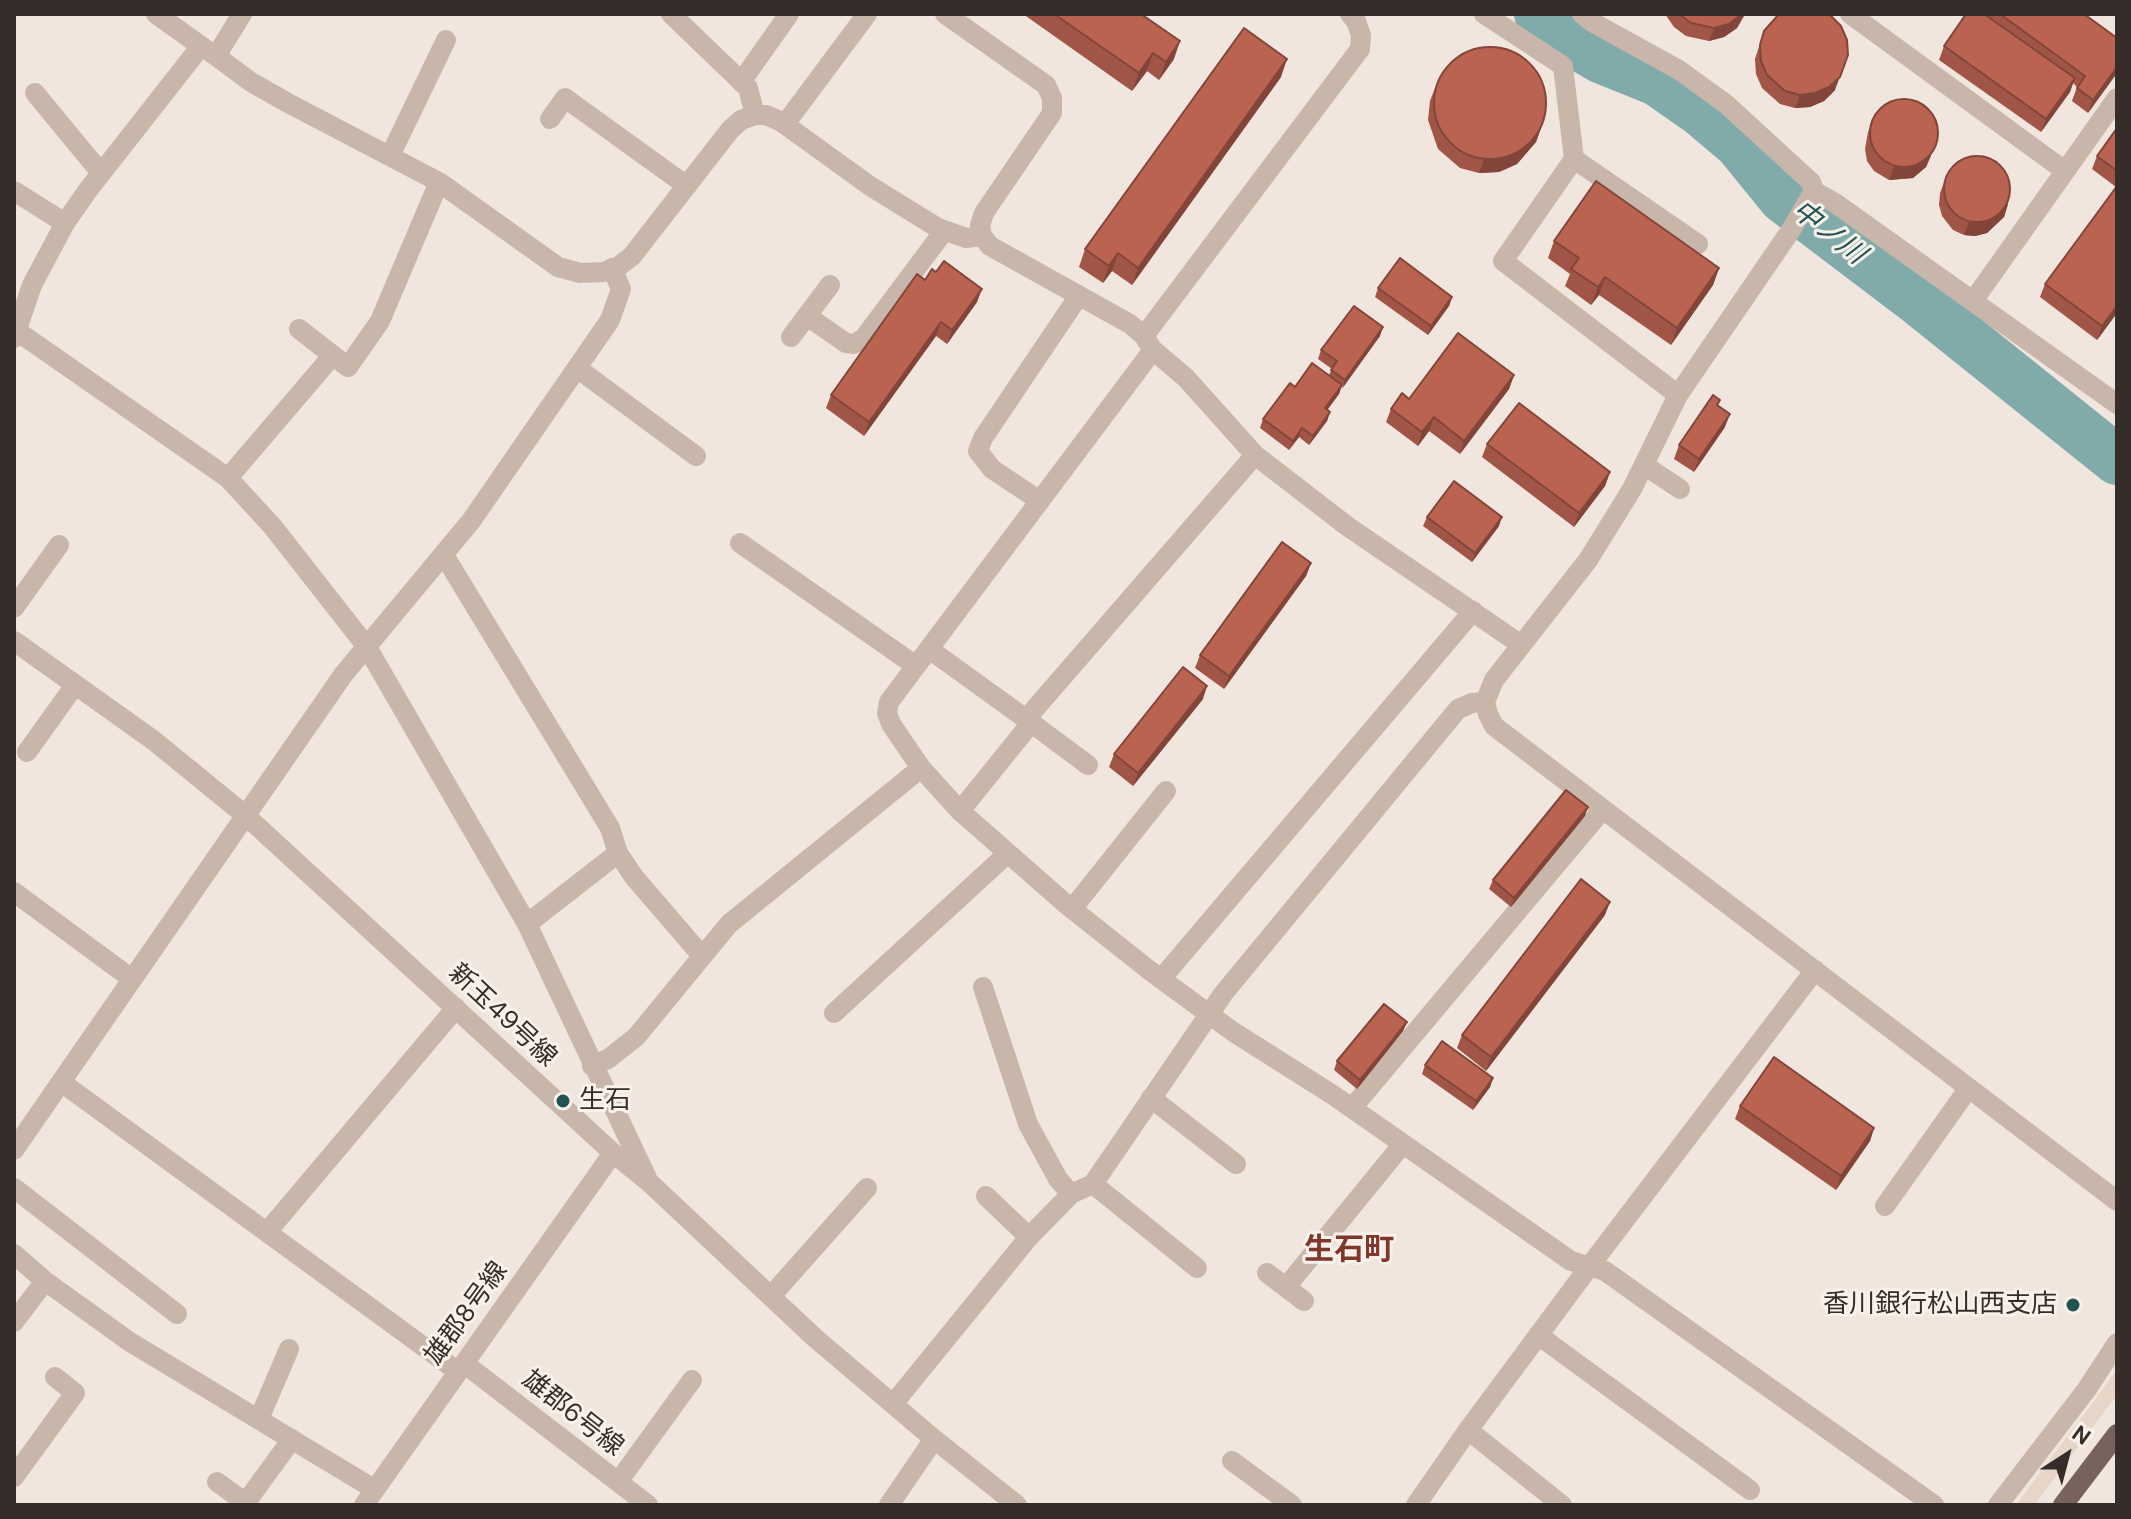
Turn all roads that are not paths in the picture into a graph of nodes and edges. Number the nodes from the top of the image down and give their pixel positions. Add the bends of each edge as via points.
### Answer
1 (156, 14) edge
2 (242, 14) edge
3 (671, 14) edge
4 (789, 14) edge
5 (867, 14) edge
6 (945, 14) edge
7 (1350, 14) edge
8 (1484, 14) edge
9 (1582, 14) edge
10 (1850, 14) edge
11 (446, 40) dead end
12 (209, 51) junction
13 (741, 82) junction
14 (35, 93) dead end
15 (2117, 98) edge
16 (755, 115) junction
17 (550, 119) dead end
18 (785, 124) junction
19 (390, 156) junction
20 (1574, 159) junction
21 (2065, 171) junction
22 (101, 173) junction
23 (439, 182) junction
24 (687, 186) junction
25 (14, 191) edge
26 (1812, 196) junction
27 (65, 223) junction
28 (944, 231) junction
29 (982, 236) junction
30 (1698, 244) dead end
31 (612, 268) junction
32 (830, 285) dead end
33 (1078, 297) junction
34 (1973, 301) junction
35 (807, 316) junction
36 (299, 329) dead end
37 (15, 333) edge
38 (791, 337) dead end
39 (1148, 343) junction
40 (333, 355) junction
41 (577, 368) junction
42 (1678, 395) junction
43 (2117, 404) edge
44 (1255, 455) junction
45 (696, 456) dead end
46 (1644, 465) junction
47 (228, 478) junction
48 (1671, 483) dead end
49 (1040, 501) junction
50 (740, 543) dead end
51 (59, 545) dead end
52 (444, 555) junction
53 (14, 608) edge
54 (1473, 611) junction
55 (14, 641) edge
56 (1520, 644) junction
57 (367, 647) junction
58 (929, 649) junction
59 (916, 666) junction
60 (75, 685) junction
61 (1485, 702) junction
62 (1028, 721) junction
63 (27, 752) dead end
64 (1088, 765) dead end
65 (921, 768) junction
66 (1166, 791) dead end
67 (1603, 809) junction
68 (960, 811) junction
69 (245, 815) junction
70 (618, 853) junction
71 (1007, 854) junction
72 (14, 892) edge
73 (1072, 909) junction
74 (527, 924) junction
75 (702, 956) junction
76 (1815, 970) junction
77 (132, 979) junction
78 (1161, 979) junction
79 (983, 987) dead end
80 (456, 1008) junction
81 (834, 1013) dead end
82 (1209, 1014) junction
83 (592, 1066) junction
84 (61, 1082) junction
85 (1968, 1089) junction
86 (1151, 1098) junction
87 (1352, 1108) junction
88 (1402, 1145) junction
89 (14, 1150) edge
90 (613, 1153) junction
91 (1236, 1164) dead end
92 (650, 1183) junction
93 (1093, 1184) junction
94 (14, 1188) edge
95 (867, 1188) dead end
96 (1071, 1194) junction
97 (986, 1196) dead end
98 (2117, 1201) edge
99 (1885, 1206) dead end
100 (267, 1232) junction
101 (1029, 1237) junction
102 (14, 1254) edge
103 (1589, 1267) junction
104 (1197, 1268) dead end
105 (1267, 1273) dead end
106 (45, 1281) junction
107 (1286, 1287) junction
108 (771, 1296) junction
109 (1304, 1301) dead end
110 (177, 1314) dead end
111 (14, 1322) edge
112 (1538, 1335) junction
113 (2117, 1343) edge
114 (289, 1349) dead end
115 (461, 1367) junction
116 (55, 1377) dead end
117 (692, 1380) dead end
118 (893, 1404) junction
119 (259, 1419) junction
120 (1468, 1430) junction
121 (2117, 1434) edge
122 (292, 1439) junction
123 (934, 1439) junction
124 (1232, 1461) dead end
125 (14, 1477) edge
126 (217, 1482) dead end
127 (618, 1482) junction
128 (1750, 1490) dead end
129 (372, 1499) edge
130 (245, 1504) edge
131 (648, 1505) edge
132 (889, 1505) edge
133 (1017, 1505) edge
134 (1292, 1505) edge
135 (1416, 1505) edge
136 (1562, 1505) edge
137 (1934, 1505) edge
138 (1998, 1505) edge
139 (2063, 1505) edge

1 - 12 street
2 - 12 street
3 - 13 street
4 - 13 street
5 - 18 street
6 - 29 street via 1046,85 1052,98 1052,113 984,213
7 - 39 street via 1361,35 1360,49
8 - 20 street via 1563,66
9 - 26 street via 1726,104 1811,182
10 - 21 street
11 - 19 street
12 - 19 street via 251,82
12 - 22 street
13 - 16 street via 748,88
14 - 22 street
15 - 21 street
16 - 18 street
16 - 24 street via 730,130
17 - 24 street via 565,98
18 - 28 street
19 - 23 street
20 - 30 street
20 - 42 street via 1503,261
21 - 34 street
22 - 27 street
23 - 31 street via 558,267 580,273
23 - 40 street via 380,321 348,367
24 - 31 street via 632,256
25 - 27 street
26 - 34 street via 1835,203
26 - 42 street
27 - 37 street via 32,285
28 - 29 street via 966,238
28 - 35 street via 864,338 846,343
29 - 33 street via 1001,254
31 - 41 street via 620,298
32 - 35 street
33 - 39 street via 1130,324
33 - 49 street via 978,451 992,469
34 - 43 street
35 - 38 street
36 - 40 street
37 - 47 street
39 - 44 street
39 - 49 street
40 - 47 street
41 - 45 street
41 - 52 street
42 - 46 street
44 - 54 street via 1347,526
44 - 62 street
46 - 48 street
46 - 56 street via 1588,560
47 - 57 street
49 - 58 street
50 - 59 street
51 - 53 street
52 - 57 street
52 - 70 street via 610,828
54 - 56 street
54 - 78 street
55 - 60 street, 新玉49号線
56 - 61 street
57 - 69 street
57 - 74 street
58 - 59 street
58 - 62 street
59 - 65 street via 889,702 887,713
60 - 63 street
60 - 69 street, 新玉49号線
61 - 67 street via 1494,726
61 - 82 street via 1458,709
62 - 64 street
62 - 68 street
65 - 68 street
65 - 75 street via 747,908
66 - 73 street
67 - 76 street
67 - 87 street
68 - 71 street
69 - 77 street
69 - 80 street, 新玉49号線
70 - 74 street
70 - 75 street
71 - 73 street
71 - 81 street
72 - 77 street
73 - 78 street
74 - 83 street
75 - 83 street via 636,1037
76 - 85 street
76 - 103 street
77 - 84 street
78 - 82 street
79 - 96 street via 1028,1124
80 - 90 street, 新玉49号線
80 - 100 street
82 - 86 street
82 - 87 street
83 - 92 street
84 - 89 street
84 - 100 street, 雄郡6号線
85 - 98 street
85 - 99 street
86 - 91 street
86 - 93 street
87 - 88 street
88 - 103 street via 1571,1261
88 - 107 street
90 - 92 street, 新玉49号線
90 - 115 street, 雄郡8号線
92 - 108 street, 新玉49号線
93 - 96 street
93 - 104 street
94 - 110 street
95 - 108 street
96 - 101 street
97 - 101 street
100 - 115 street, 雄郡6号線
101 - 118 street
102 - 106 street
103 - 112 street
103 - 137 street via 1605,1271
105 - 107 street
106 - 111 street
106 - 119 street via 130,1342
107 - 109 street
108 - 118 street, 新玉49号線
112 - 120 street
112 - 128 street
113 - 138 street
114 - 119 street
115 - 127 street, 雄郡6号線
115 - 129 street, 雄郡8号線
116 - 125 street via 75,1393
117 - 127 street
118 - 123 street, 新玉49号線
119 - 122 street
120 - 135 street
120 - 136 street
121 - 139 main road
122 - 129 street
122 - 130 street
123 - 132 street
123 - 133 street, 新玉49号線
124 - 134 street
126 - 130 street
127 - 131 street, 雄郡6号線

